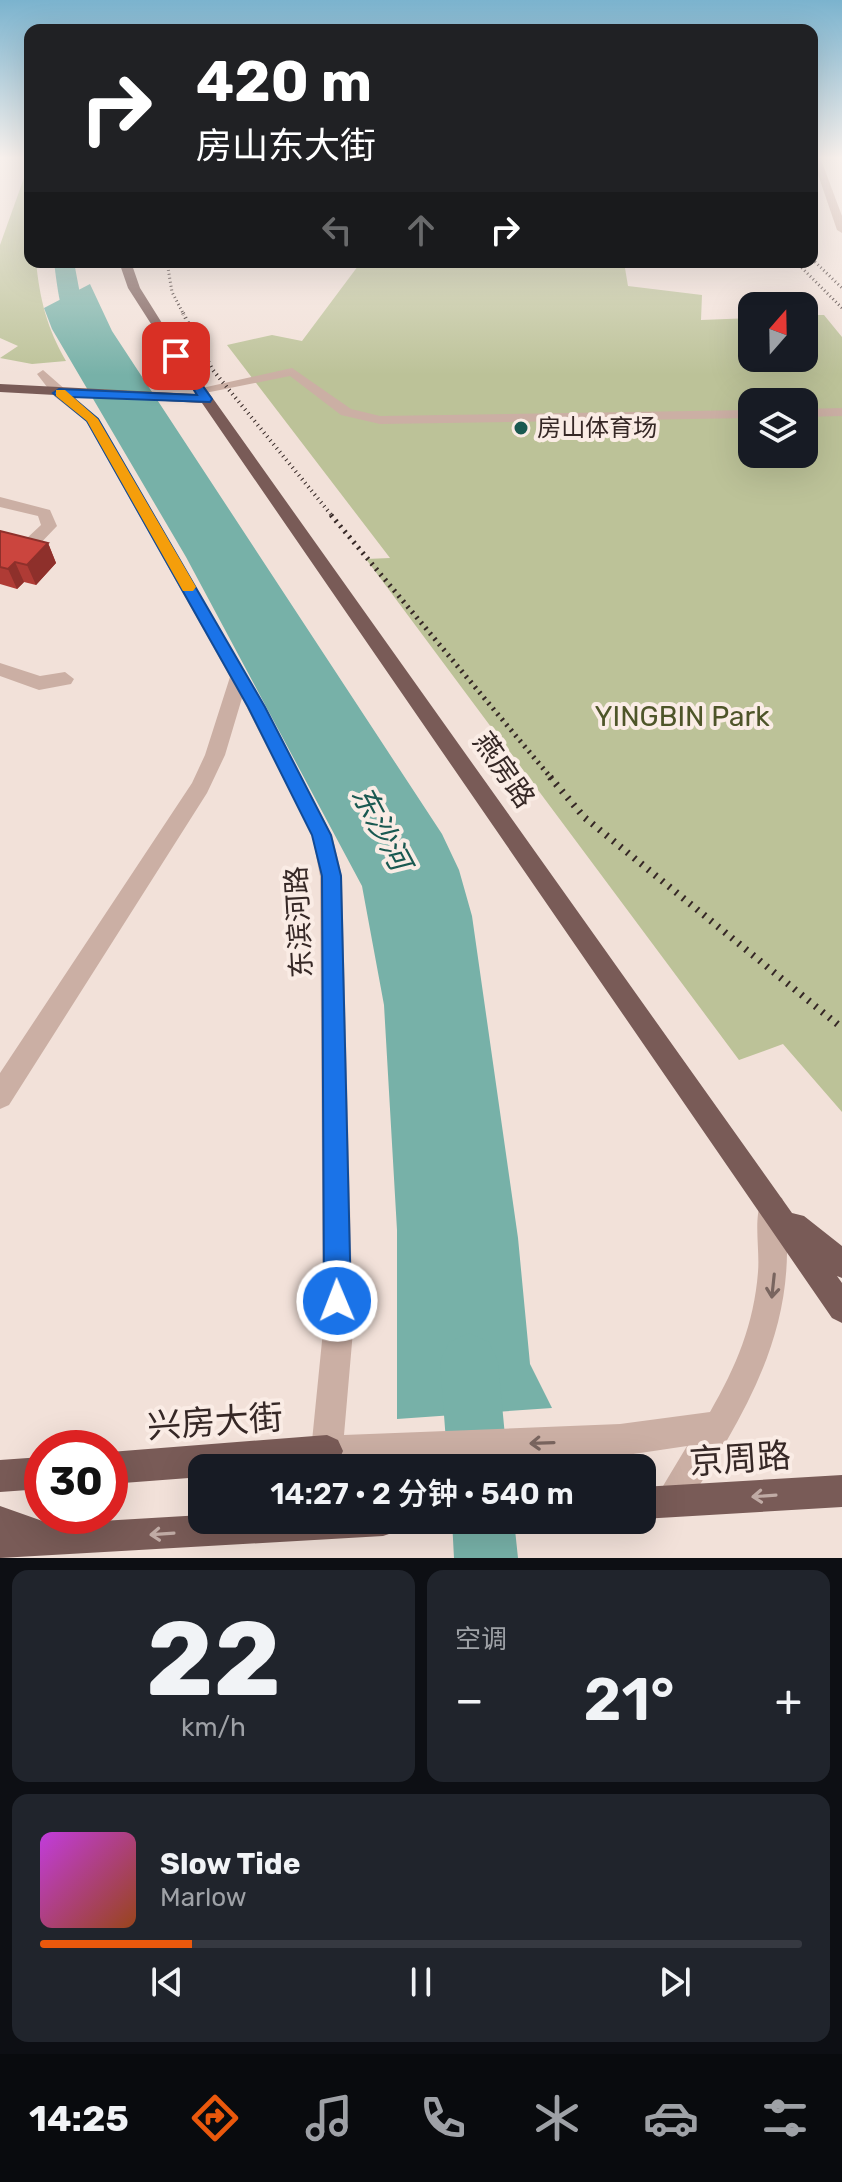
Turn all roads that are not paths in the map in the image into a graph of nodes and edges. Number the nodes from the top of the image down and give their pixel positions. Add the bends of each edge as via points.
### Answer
1 (128, 268) edge
2 (0, 379) edge
3 (62, 386) junction
4 (0, 388) edge
5 (203, 395) junction
6 (842, 412) edge
7 (818, 413) edge
8 (738, 414) edge
9 (0, 502) edge
10 (0, 537) edge
11 (0, 669) edge
12 (239, 677) junction
13 (65, 679) dead end
14 (0, 1096) edge
15 (772, 1208) junction
16 (842, 1264) edge
17 (842, 1308) edge
18 (719, 1426) junction
19 (327, 1451) junction
20 (128, 1467) edge
21 (24, 1474) edge
22 (0, 1476) edge
23 (842, 1491) edge
24 (656, 1502) edge
25 (0, 1522) edge
26 (188, 1533) edge
27 (54, 1541) junction
28 (0, 1544) edge

1 - 5 main road, 燕房路 via 153,320
2 - 3 main road
3 - 4 main road
3 - 5 main road
3 - 12 street, 东滨河路 via 92,419
5 - 8 street via 292,372 346,412 380,420
5 - 15 main road, 燕房路
6 - 7 street
9 - 10 street via 45,513 49,526 29,545
11 - 13 street via 39,683
12 - 14 street via 200,787
12 - 19 street, 东滨河路 via 322,835 331,876 338,1331
15 - 16 main road
15 - 17 main road, 燕房路
15 -> 18 street via 775,1262 770,1313 757,1353
18 -> 19 street via 620,1440
18 - 24 street
19 - 20 main road, 兴房大街
21 - 22 main road
23 -> 24 main road, 京周路
25 - 27 main road
26 -> 27 main road
27 - 28 main road

